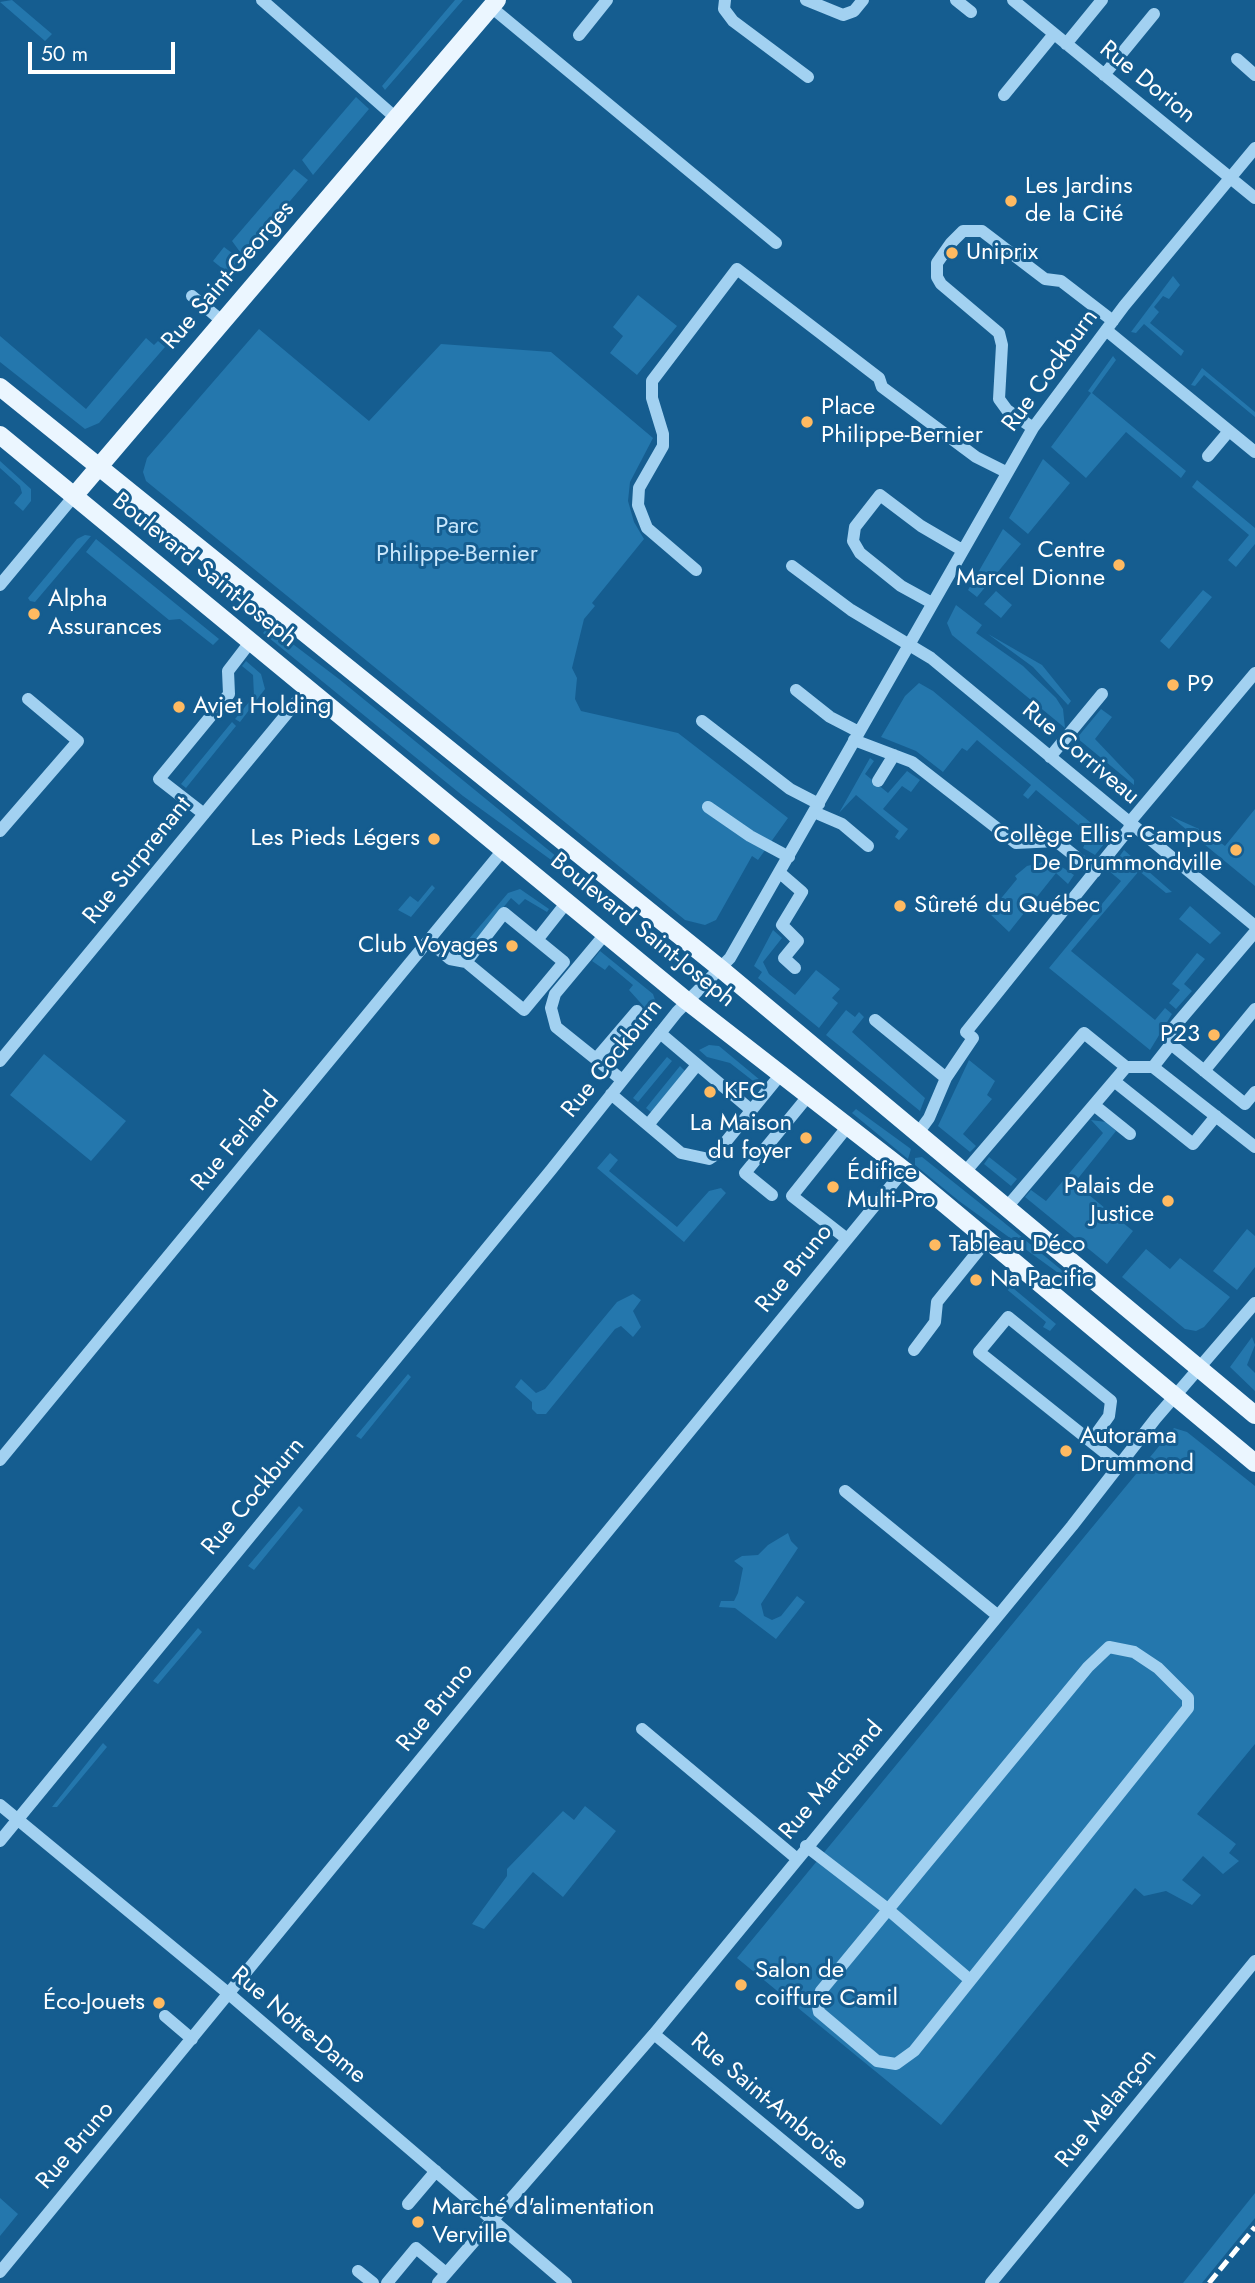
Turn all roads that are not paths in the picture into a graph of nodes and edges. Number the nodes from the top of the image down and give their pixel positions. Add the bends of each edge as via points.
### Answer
1 (262, 0) edge
2 (607, 0) edge
3 (806, 0) edge
4 (863, 0) edge
5 (956, 0) edge
6 (1013, 0) edge
7 (1102, 0) edge
8 (723, 1) edge
9 (494, 3) edge
10 (971, 12) dead end
11 (1154, 14) dead end
12 (1054, 34) junction
13 (579, 35) dead end
14 (1066, 44) junction
15 (1237, 59) dead end
16 (1104, 75) junction
17 (1255, 75) edge
18 (808, 78) dead end
19 (1004, 95) dead end
20 (396, 118) junction
21 (1255, 148) edge
22 (1230, 178) junction
23 (1255, 198) edge
24 (776, 243) dead end
25 (192, 296) dead end
26 (222, 321) junction
27 (1109, 326) junction
28 (0, 387) edge
29 (1033, 428) junction
30 (1229, 431) junction
31 (0, 435) edge
32 (1255, 452) edge
33 (1208, 456) dead end
34 (98, 467) junction
35 (1006, 472) junction
36 (74, 496) junction
37 (962, 550) junction
38 (792, 566) dead end
39 (695, 570) dead end
40 (0, 585) edge
41 (932, 603) junction
42 (251, 641) junction
43 (909, 643) junction
44 (1255, 673) edge
45 (308, 688) junction
46 (796, 690) dead end
47 (1102, 694) dead end
48 (28, 699) dead end
49 (702, 721) dead end
50 (857, 736) junction
51 (894, 755) junction
52 (1050, 757) junction
53 (878, 781) dead end
54 (708, 807) dead end
55 (816, 808) junction
56 (204, 814) junction
57 (1131, 824) junction
58 (0, 831) edge
59 (869, 846) dead end
60 (503, 850) junction
61 (789, 857) junction
62 (1095, 872) junction
63 (780, 873) junction
64 (567, 902) junction
65 (1255, 926) edge
66 (1255, 932) edge
67 (606, 933) junction
68 (537, 940) junction
69 (429, 941) junction
70 (466, 962) junction
71 (795, 968) dead end
72 (721, 969) junction
73 (688, 1002) junction
74 (1255, 1009) edge
75 (637, 1011) dead end
76 (875, 1020) dead end
77 (660, 1033) junction
78 (1171, 1044) junction
79 (596, 1059) junction
80 (0, 1061) edge
81 (697, 1065) junction
82 (1126, 1067) junction
83 (1153, 1067) junction
84 (1204, 1071) junction
85 (781, 1074) junction
86 (946, 1078) junction
87 (622, 1080) junction
88 (1114, 1081) junction
89 (1255, 1092) edge
90 (611, 1094) junction
91 (809, 1095) junction
92 (1094, 1105) junction
93 (751, 1110) junction
94 (1216, 1116) junction
95 (648, 1125) junction
96 (848, 1126) junction
97 (918, 1133) junction
98 (1130, 1134) dead end
99 (1255, 1147) edge
100 (904, 1170) junction
101 (965, 1172) junction
102 (772, 1195) dead end
103 (1007, 1207) junction
104 (847, 1239) junction
105 (987, 1240) junction
106 (1255, 1303) edge
107 (1250, 1320) edge
108 (914, 1350) dead end
109 (1201, 1367) junction
110 (1174, 1397) junction
111 (1053, 1411) junction
112 (1255, 1415) edge
113 (1044, 1422) dead end
114 (1091, 1441) junction
115 (0, 1460) edge
116 (1119, 1464) junction
117 (1255, 1464) edge
118 (845, 1491) dead end
119 (997, 1615) junction
120 (642, 1729) dead end
121 (0, 1805) edge
122 (17, 1819) junction
123 (0, 1841) edge
124 (806, 1846) junction
125 (796, 1858) junction
126 (888, 1910) junction
127 (1253, 1967) edge
128 (970, 1980) junction
129 (229, 1994) junction
130 (165, 2016) dead end
131 (654, 2034) junction
132 (192, 2039) junction
133 (436, 2171) junction
134 (858, 2203) dead end
135 (408, 2204) dead end
136 (492, 2219) junction
137 (358, 2271) dead end
138 (0, 2272) edge
139 (442, 2278) edge
140 (373, 2283) edge
141 (387, 2283) edge
142 (566, 2283) edge
143 (991, 2283) edge

1 - 20 street
2 - 13 street
3 - 4 street via 839,14 854,11
5 - 10 street
6 - 12 street, Rue Dorion
7 - 14 street
8 - 18 street via 733,21
9 - 20 main road, Rue Saint-Georges
9 - 24 street
11 - 16 street
12 - 14 street, Rue Dorion
12 - 19 street
14 - 16 street, Rue Dorion
15 - 17 street
16 - 22 street, Rue Dorion
20 - 26 main road, Rue Saint-Georges
21 - 22 street, Rue Cockburn
22 - 23 street, Rue Dorion
22 - 27 street, Rue Cockburn
25 - 26 street
26 - 34 main road, Rue Saint-Georges
27 - 29 street, Rue Cockburn
27 - 29 street via 1061,281 1045,279 982,231 963,231 951,243 937,263 937,277 999,333 999,399
27 - 30 street
28 - 34 main road, Boulevard Saint-Joseph
29 - 35 street, Rue Cockburn
30 - 32 street
30 - 33 street
31 - 36 main road, Boulevard Saint-Joseph
34 - 36 main road, Rue Saint-Georges
34 - 72 main road, Boulevard Saint-Joseph
35 - 37 street, Rue Cockburn
35 - 39 street via 976,457 882,387 879,378 737,269 652,382 663,446 642,481 638,505 647,528
36 - 40 street, Rue Saint-Georges
36 - 42 main road, Boulevard Saint-Joseph
37 - 41 street, Rue Cockburn
37 - 41 street via 920,527 880,495 855,527 853,541 860,553 901,586
38 - 43 street, Rue Corriveau via 851,610
41 - 43 street, Rue Cockburn
42 - 45 main road, Boulevard Saint-Joseph
42 - 56 street via 228,671 229,694 159,779
43 - 50 street, Rue Cockburn
43 - 52 street, Rue Corriveau
44 - 57 street
45 - 56 street, Rue Surprenant
45 - 60 main road, Boulevard Saint-Joseph
46 - 50 street
47 - 52 street
48 - 58 street via 78,741
49 - 55 street
50 - 51 street
50 - 55 street, Rue Cockburn
51 - 53 street
51 - 62 street via 912,761 1016,843 1056,841
52 - 57 street, Rue Corriveau
54 - 61 street
55 - 59 street
55 - 61 street, Rue Cockburn
56 - 80 street, Rue Surprenant
57 - 62 street
57 - 65 street, Rue Corriveau
60 - 64 main road, Boulevard Saint-Joseph
60 - 69 street, Rue Ferland
61 - 63 street, Rue Cockburn
62 - 86 street via 966,1032 973,1038
63 - 71 street via 802,892 782,925 798,941 784,958
63 - 72 street, Rue Cockburn
64 - 67 main road, Boulevard Saint-Joseph
64 - 68 street
66 - 78 street via 1174,1027
67 - 73 main road, Boulevard Saint-Joseph
67 - 79 street via 551,1003 556,1027
68 - 70 street via 504,914
68 - 70 street via 564,962 524,1010
69 - 70 street via 450,959
69 - 115 street, Rue Ferland
72 - 73 street, Rue Cockburn
72 - 97 main road, Boulevard Saint-Joseph
73 - 77 street, Rue Cockburn
73 - 85 main road, Boulevard Saint-Joseph
74 - 84 street
75 - 79 street
76 - 86 street
77 - 81 street
77 - 87 street, Rue Cockburn
78 - 83 street
78 - 84 street
79 - 87 street
81 - 93 street
81 - 95 street
82 - 83 street
82 - 88 street
82 - 101 street via 1084,1033
83 - 94 street
84 - 89 street via 1245,1104
85 - 91 main road, Boulevard Saint-Joseph
85 - 93 street
86 - 97 street
87 - 90 street, Rue Cockburn
88 - 92 street
88 - 94 street via 1193,1144
90 - 95 street
90 - 122 street, Rue Cockburn
91 - 96 main road, Boulevard Saint-Joseph
91 - 102 street via 745,1173
92 - 98 street
92 - 103 street
93 - 95 street via 709,1159 681,1153
94 - 99 street
96 - 100 main road, Boulevard Saint-Joseph
96 - 104 street via 792,1196
97 - 101 main road, Boulevard Saint-Joseph
100 - 104 street, Rue Bruno
100 - 105 main road, Boulevard Saint-Joseph
101 - 103 main road, Boulevard Saint-Joseph
103 - 109 main road, Boulevard Saint-Joseph
104 - 129 street, Rue Bruno
105 - 108 street via 937,1302 935,1322
105 - 110 main road, Boulevard Saint-Joseph
106 - 107 street, Rue Marchand
107 - 109 street, Rue Marchand
109 - 110 street, Rue Marchand
109 - 112 main road, Boulevard Saint-Joseph
110 - 116 street, Rue Marchand
110 - 117 main road, Boulevard Saint-Joseph
111 - 113 street
111 - 114 street
111 - 114 street via 979,1352 1008,1317 1111,1401 1109,1416
114 - 116 street
116 - 119 street, Rue Marchand
118 - 119 street
119 - 124 street, Rue Marchand
120 - 125 street
121 - 122 street, Rue Notre-Dame
122 - 123 street, Rue Cockburn
122 - 129 street, Rue Notre-Dame
124 - 125 street, Rue Marchand
124 - 126 street
125 - 131 street, Rue Marchand
126 - 128 street
126 - 128 street via 818,1996 820,2012 832,2025 872,2058 896,2064 914,2051
126 - 128 street via 1098,1655 1109,1647 1121,1648 1158,1668 1188,1698 1188,1708
127 - 143 street, Rue Melançon
129 - 132 street, Rue Bruno
129 - 133 street, Rue Notre-Dame
130 - 132 street
131 - 134 street, Rue Saint-Ambroise
131 - 136 street, Rue Marchand
132 - 138 street, Rue Bruno
133 - 135 street
133 - 136 street, Rue Notre-Dame
136 - 139 street, Rue Marchand
136 - 142 street, Rue Notre-Dame
137 - 140 street
139 - 141 street via 416,2248

